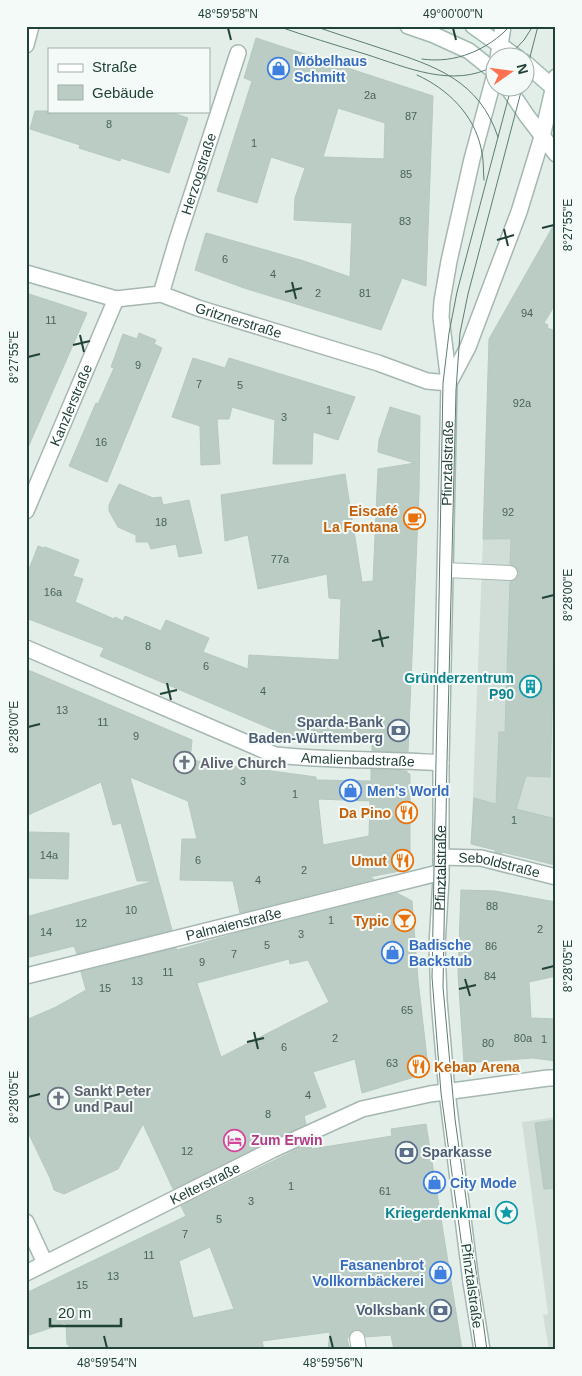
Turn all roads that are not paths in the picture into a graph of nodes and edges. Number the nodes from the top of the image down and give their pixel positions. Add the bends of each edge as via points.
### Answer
1 (31, 26) edge
2 (408, 26) edge
3 (473, 26) edge
4 (503, 26) edge
5 (26, 45) edge
6 (495, 48) edge
7 (500, 48) edge
8 (238, 53) dead end
9 (484, 63) edge
10 (534, 69) edge
11 (555, 85) edge
12 (489, 98) edge
13 (515, 98) edge
14 (542, 136) junction
15 (556, 154) edge
16 (26, 274) edge
17 (161, 294) junction
18 (116, 299) junction
19 (449, 383) junction
20 (26, 511) edge
21 (446, 570) junction
22 (510, 573) dead end
23 (26, 648) edge
24 (441, 764) junction
25 (441, 857) junction
26 (441, 874) junction
27 (556, 877) edge
28 (26, 976) edge
29 (556, 1078) edge
30 (446, 1092) junction
31 (26, 1222) edge
32 (45, 1263) junction
33 (26, 1273) edge
34 (482, 1350) edge

1 - 5 street
2 - 9 street via 469,51
3 - 6 street
4 - 7 street
8 - 17 street, Herzogstraße
10 - 11 street
11 - 14 street, Pfinztalstraße
12 - 19 street, Pfinztalstraße via 472,159 442,301 442,331
13 - 14 street
14 - 15 street
14 - 19 street, Pfinztalstraße via 519,212 468,347
16 - 18 street, Gritznerstraße
17 - 18 street, Gritznerstraße
17 - 19 street, Gritznerstraße via 427,381
18 - 20 street, Kanzlerstraße
19 - 21 street, Pfinztalstraße
21 - 22 lane
21 - 24 street, Pfinztalstraße
23 - 24 street, Amalienbadstraße via 275,755
24 - 25 street, Pfinztalstraße
25 - 26 street, Pfinztalstraße
25 - 27 street, Seboldstraße via 481,858
26 - 28 street, Palmaienstraße
26 - 30 street, Pfinztalstraße via 438,1000
29 - 30 street, Kelterstraße
30 - 32 street, Kelterstraße via 362,1109
30 - 34 street, Pfinztalstraße
31 - 32 street
32 - 33 street, Kelterstraße

